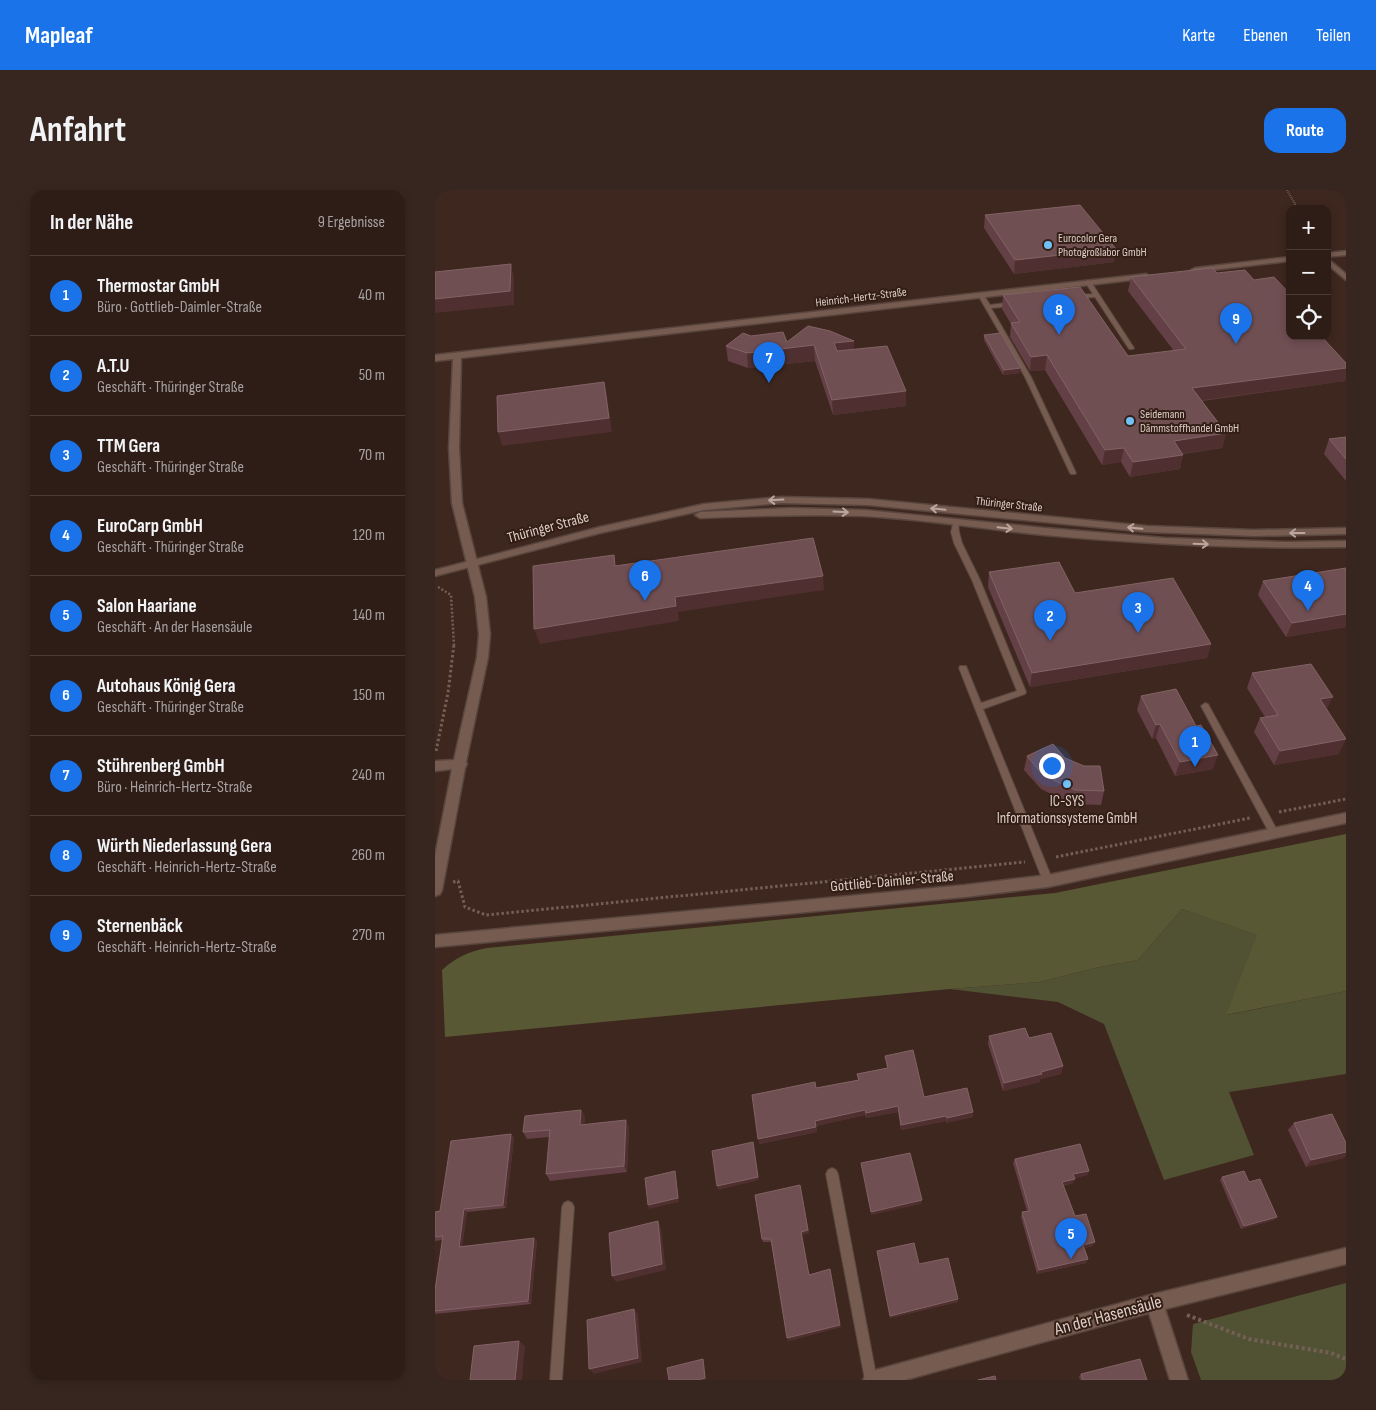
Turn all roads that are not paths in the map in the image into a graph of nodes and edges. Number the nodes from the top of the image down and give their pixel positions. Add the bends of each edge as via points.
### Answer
1 (1346, 253) edge
2 (1331, 255) edge
3 (1286, 259) edge
4 (1331, 264) edge
5 (1184, 271) edge
6 (1155, 275) edge
7 (1346, 278) edge
8 (1088, 282) junction
9 (981, 295) junction
10 (1096, 295) junction
11 (1067, 298) edge
12 (1018, 304) edge
13 (988, 307) junction
14 (1131, 348) dead end
15 (457, 356) junction
16 (435, 358) edge
17 (1073, 473) dead end
18 (959, 511) junction
19 (670, 516) junction
20 (956, 522) junction
21 (1346, 531) edge
22 (1346, 544) edge
23 (470, 564) junction
24 (435, 573) edge
25 (963, 668) dead end
26 (1205, 706) dead end
27 (979, 707) junction
28 (461, 764) junction
29 (435, 766) edge
30 (1346, 818) edge
31 (1274, 833) junction
32 (1048, 881) junction
33 (436, 887) edge
34 (435, 941) edge
35 (832, 1174) dead end
36 (567, 1207) dead end
37 (1346, 1256) edge
38 (1154, 1303) junction
39 (556, 1380) edge
40 (872, 1380) edge
41 (1179, 1380) edge

1 - 2 street
3 - 5 street
4 - 7 street
6 - 8 street, Heinrich-Hertz-Straße
8 - 9 street, Heinrich-Hertz-Straße
8 - 10 lane
9 - 13 lane
9 - 15 street, Heinrich-Hertz-Straße
10 - 11 lane
10 - 14 lane
12 - 13 lane
13 - 17 lane via 1029,377
15 - 16 street, Heinrich-Hertz-Straße
15 - 23 street via 457,500
18 -> 19 street, Thüringer Straße via 869,502 781,500 723,504
18 - 20 street
21 -> 18 street, Thüringer Straße via 1254,533 1147,529
19 -> 20 street, Thüringer Straße via 825,511
19 - 23 street, Thüringer Straße via 599,530
20 -> 22 street, Thüringer Straße via 1198,544
20 - 27 lane via 957,543 976,580 1021,692
23 - 24 street, Thüringer Straße
23 - 28 street via 485,629 484,650
25 - 27 lane
26 - 31 lane
27 - 32 lane
28 - 29 street
28 - 33 street
30 - 31 street, Gottlieb-Daimler-Straße
31 - 32 street, Gottlieb-Daimler-Straße
32 - 34 street, Gottlieb-Daimler-Straße
35 - 40 lane
36 - 39 lane
37 - 38 street, An der Hasensäule
38 - 40 street, An der Hasensäule
38 - 41 street

